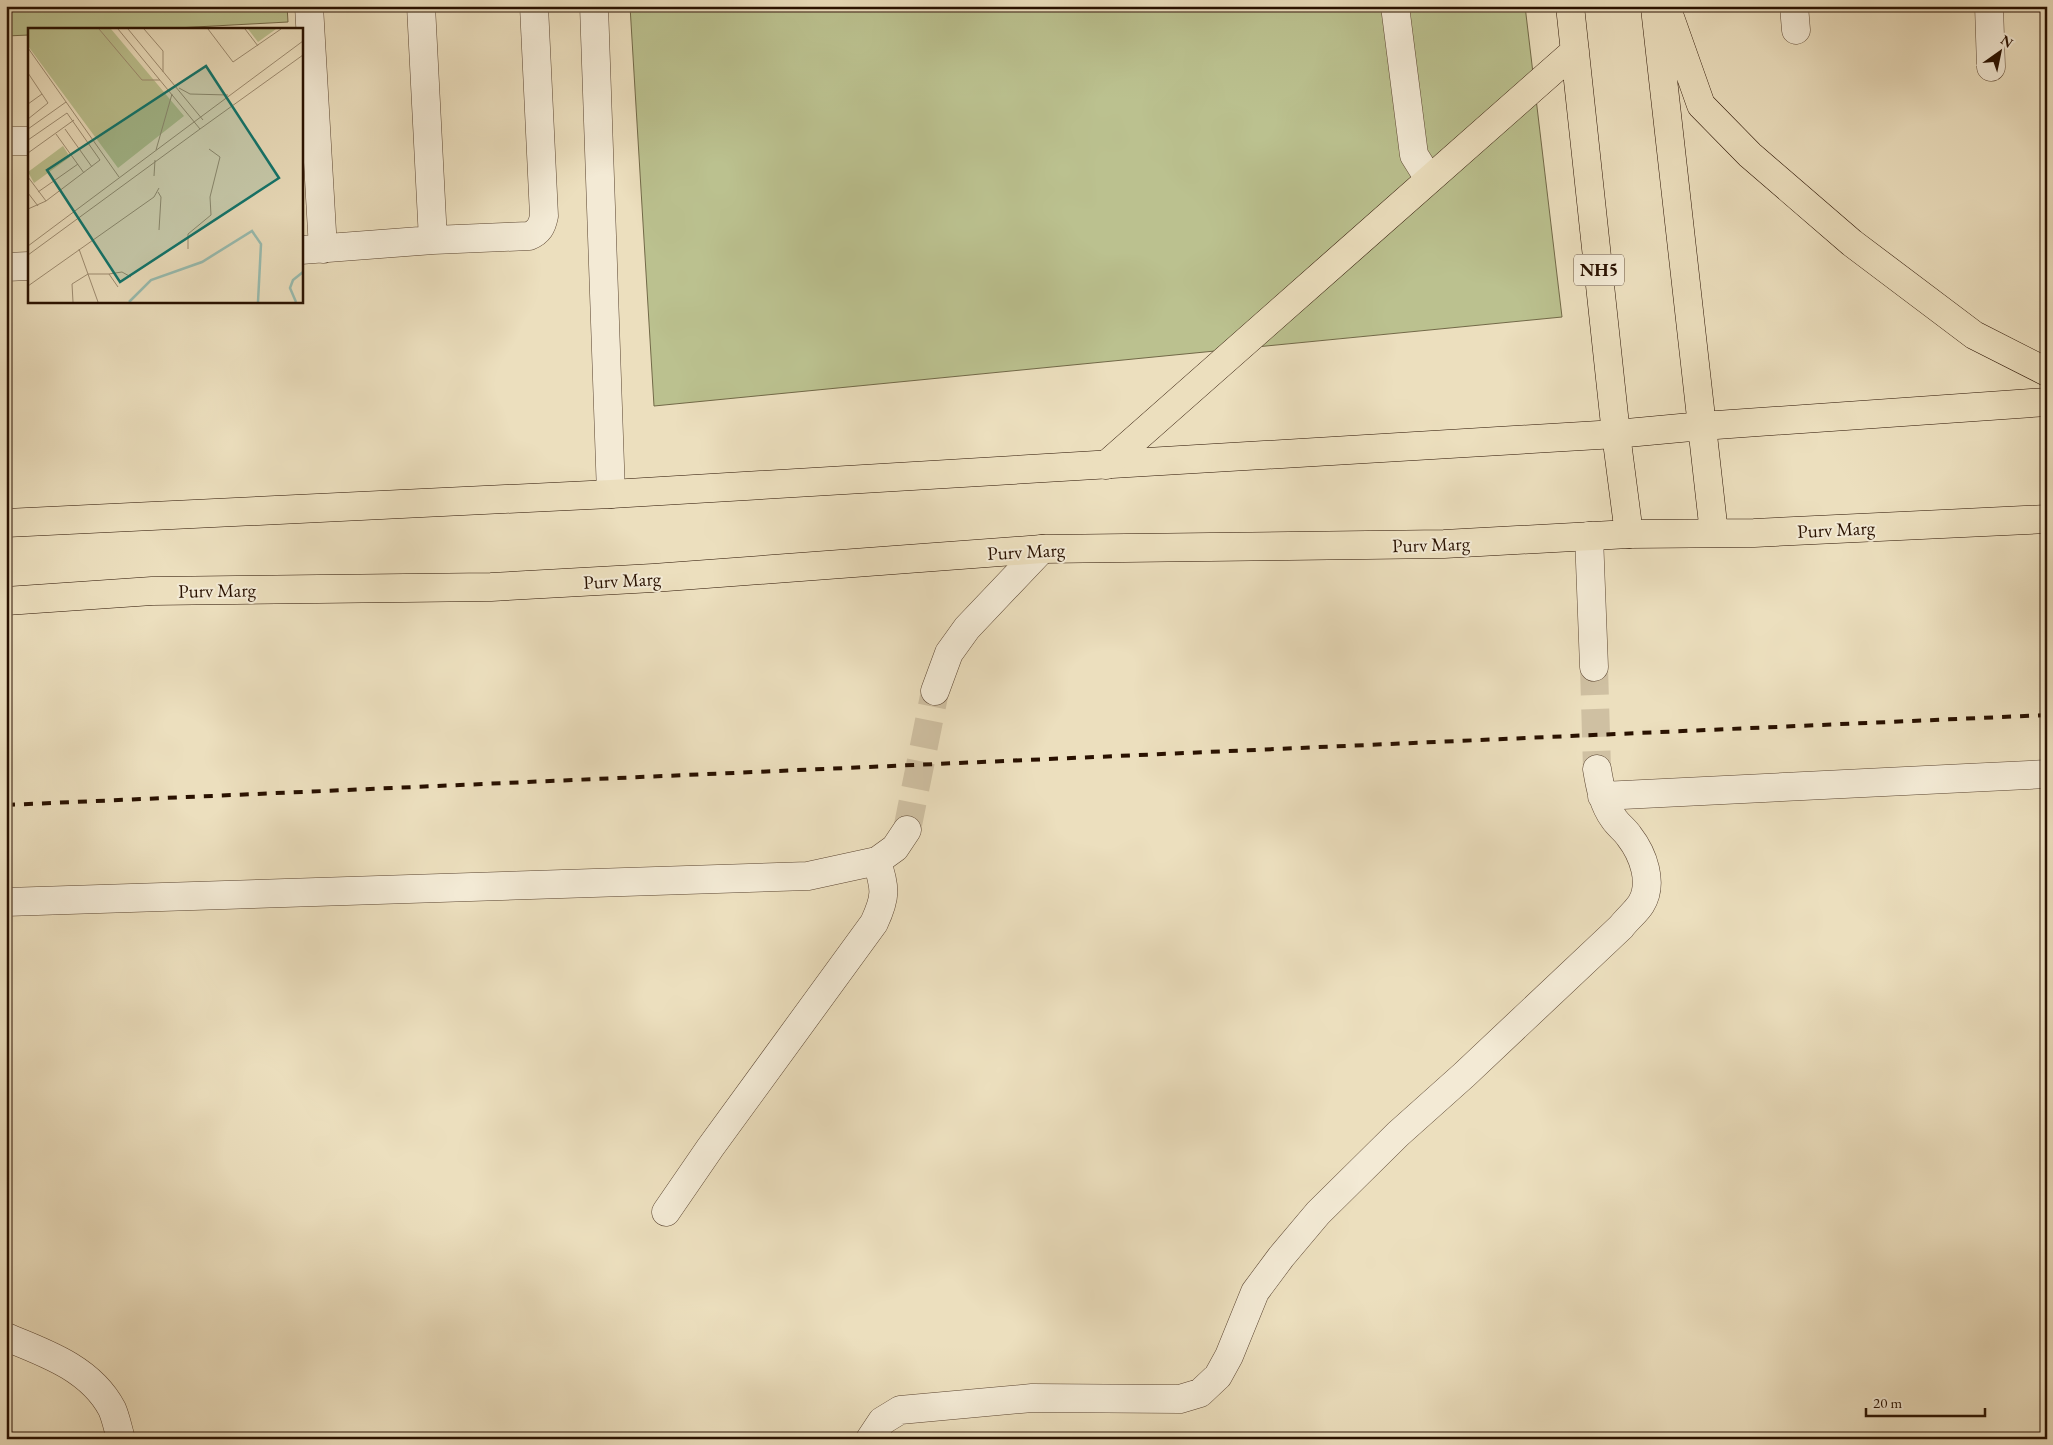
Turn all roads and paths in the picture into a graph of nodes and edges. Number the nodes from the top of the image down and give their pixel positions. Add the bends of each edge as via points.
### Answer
1 (309, 6) edge
2 (421, 6) edge
3 (534, 6) edge
4 (594, 6) edge
5 (1395, 6) edge
6 (1570, 6) edge
7 (1655, 6) edge
8 (1666, 6) edge
9 (1989, 6) edge
10 (1575, 51) junction
11 (1991, 67) dead end
12 (309, 131) edge
13 (28, 141) edge
14 (6, 142) edge
15 (1429, 179) junction
16 (433, 240) junction
17 (312, 250) edge
18 (28, 266) edge
19 (6, 267) edge
20 (2047, 372) edge
21 (2047, 402) edge
22 (1702, 426) junction
23 (1616, 434) junction
24 (1106, 465) junction
25 (611, 494) junction
26 (2047, 519) edge
27 (6, 523) edge
28 (1714, 533) junction
29 (1629, 534) junction
30 (1589, 536) junction
31 (1042, 549) junction
32 (6, 601) edge
33 (1594, 667) tunnel mouth
34 (935, 691) tunnel mouth
35 (1597, 769) tunnel mouth
36 (2047, 774) edge
37 (1602, 796) junction
38 (907, 830) tunnel mouth
39 (877, 860) junction
40 (6, 902) edge
41 (666, 1212) dead end
42 (6, 1337) edge
43 (121, 1439) edge
44 (870, 1439) edge

1 - 12 street
2 - 16 street
3 - 16 street via 542,227 529,236
4 - 25 street
5 - 15 street via 1414,155
6 - 10 main road, NH5
7 - 22 main road
8 - 20 main road via 1701,105 1750,155 1852,243 1974,335
9 - 11 street
10 - 15 main road
10 - 23 main road, NH5
12 - 17 street
13 - 14 street
15 - 24 main road
16 - 17 street
18 - 19 street
21 - 22 main road
22 - 23 main road
22 - 28 main road
23 - 24 main road
23 - 29 main road, NH5
24 - 25 main road
25 - 27 main road
26 - 28 main road, Purv Marg
28 - 29 main road, Purv Marg
29 - 30 main road, Purv Marg
30 - 31 main road, Purv Marg via 1444,544
30 - 33 street
31 - 32 main road, Purv Marg via 491,587 152,591
31 - 34 street via 967,628 949,653
35 - 37 street
36 - 37 street
37 - 44 street via 1613,819 1640,853 1646,869 1646,894 1640,906 1318,1213 1255,1292 1229,1356 1218,1376 1200,1393 1180,1399 1032,1398 900,1410 882,1421
38 - 39 street via 895,848
39 - 40 street via 808,876
39 - 41 street via 884,894 874,923
42 - 43 street via 58,1359 79,1372 100,1391 112,1410

